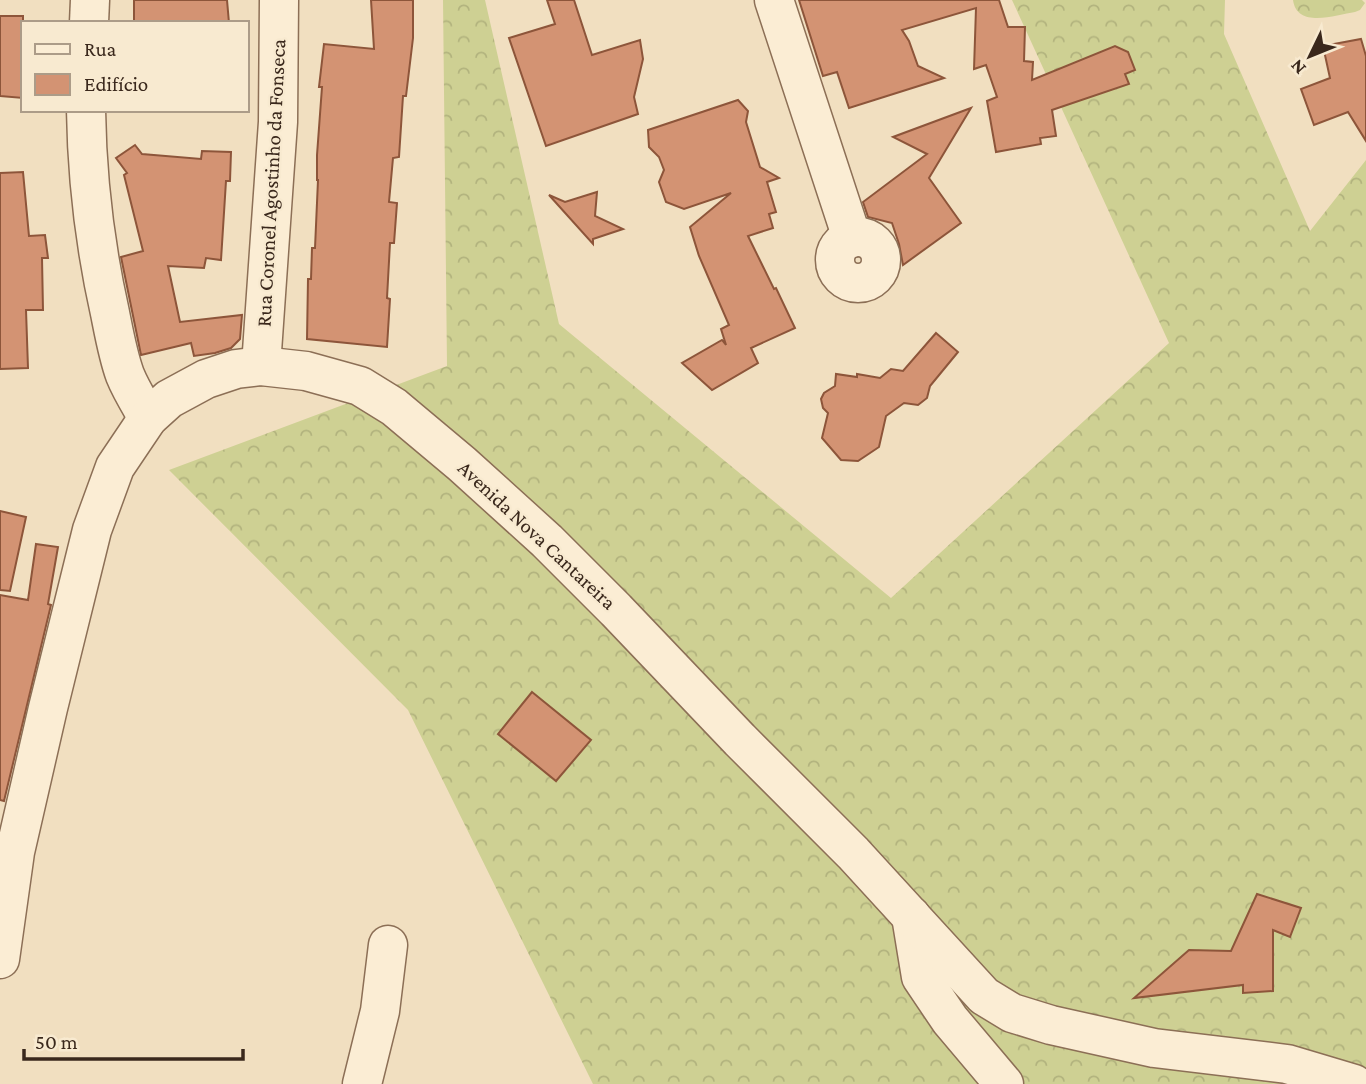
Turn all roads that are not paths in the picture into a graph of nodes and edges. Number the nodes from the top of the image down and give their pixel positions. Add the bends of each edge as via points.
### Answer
1 (90, 0) edge
2 (279, 0) edge
3 (774, 0) edge
4 (89, 21) edge
5 (86, 112) edge
6 (852, 238) dead end
7 (261, 366) junction
8 (148, 418) junction
9 (911, 916) junction
10 (388, 945) dead end
11 (0, 959) edge
12 (362, 1084) edge
13 (1004, 1084) edge
14 (1354, 1084) edge

1 - 4 street
2 - 7 street, Rua Coronel Agostinho da Fonseca via 278,122
3 - 6 street
5 - 8 street via 93,222 105,289 125,374
7 - 8 street, Avenida Nova Cantareira via 206,379 169,399
7 - 9 street, Avenida Nova Cantareira via 306,371 360,386 394,407 462,464 616,610
8 - 11 street, Avenida Nova Cantareira via 115,467 92,530 15,852
9 - 13 street via 921,977
9 - 14 street, Avenida Nova Cantareira via 984,996 1012,1013 1154,1048 1287,1064
10 - 12 street via 380,1011

